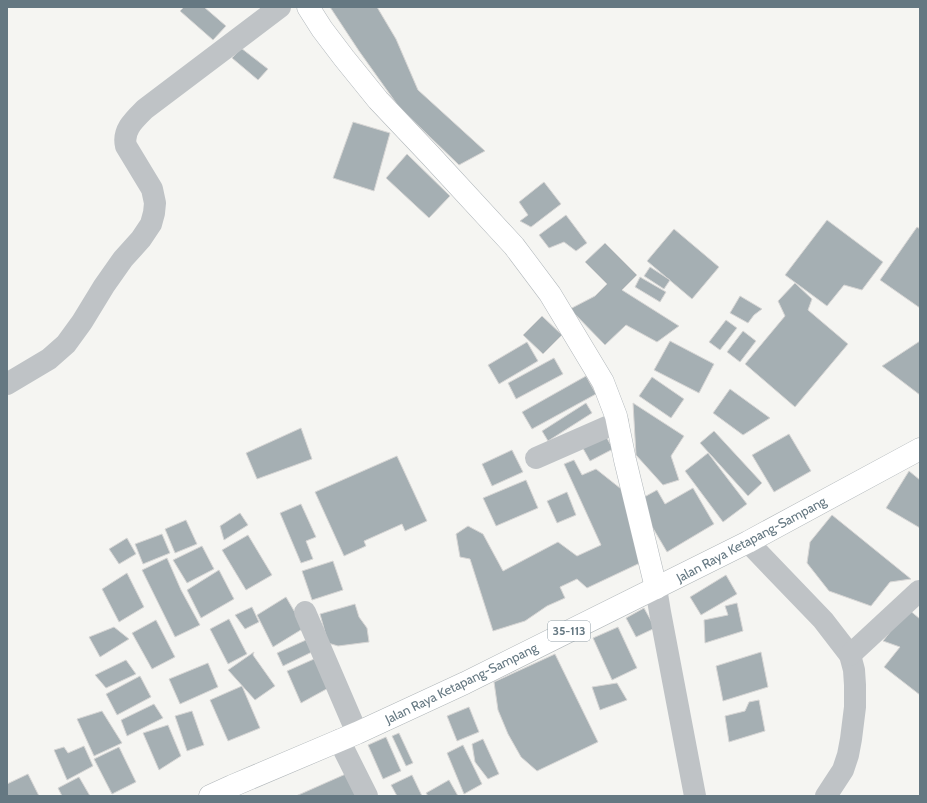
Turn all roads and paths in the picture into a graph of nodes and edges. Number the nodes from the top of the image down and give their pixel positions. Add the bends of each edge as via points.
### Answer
1 (280, 7) edge
2 (308, 7) edge
3 (7, 384) edge
4 (618, 422) junction
5 (920, 449) edge
6 (536, 458) dead end
7 (748, 542) junction
8 (656, 588) junction
9 (919, 590) edge
10 (305, 612) dead end
11 (850, 655) junction
12 (348, 736) junction
13 (210, 796) edge
14 (366, 796) edge
15 (695, 796) edge
16 (826, 796) edge

1 - 3 street via 145,109 130,126 126,133 126,146 154,196 151,224 123,259 66,344 49,359
2 - 4 main road via 322,29 378,100 514,246 550,294 603,382
4 - 6 street
4 - 8 main road
5 - 7 main road, Jalan Raya Ketapang-Sampang / 35-113
7 - 8 main road, Jalan Raya Ketapang-Sampang / 35-113
7 - 11 street via 823,620
8 - 12 main road, Jalan Raya Ketapang-Sampang / 35-113 via 465,683
8 - 15 street
9 - 11 street
10 - 12 street
11 - 16 street via 856,685 851,739 843,770
12 - 13 main road, Jalan Raya Ketapang-Sampang / 35-113
12 - 14 street

